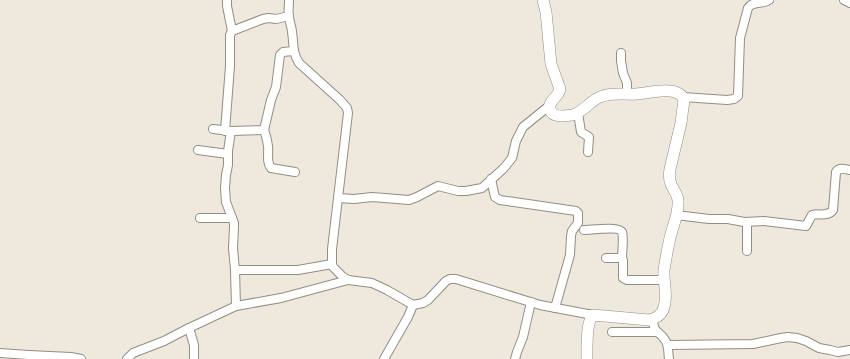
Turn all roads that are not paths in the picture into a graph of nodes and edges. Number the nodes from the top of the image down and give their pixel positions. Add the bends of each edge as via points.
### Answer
1 (227, 0) edge
2 (289, 0) edge
3 (543, 0) edge
4 (769, 0) edge
5 (844, 0) edge
6 (850, 3) edge
7 (289, 16) junction
8 (232, 31) junction
9 (293, 50) junction
10 (621, 53) dead end
11 (627, 94) junction
12 (683, 97) junction
13 (549, 106) junction
14 (578, 113) junction
15 (212, 129) dead end
16 (264, 130) junction
17 (228, 131) junction
18 (198, 150) dead end
19 (588, 152) dead end
20 (228, 154) junction
21 (850, 170) edge
22 (295, 172) dead end
23 (491, 179) junction
24 (338, 198) junction
25 (676, 215) junction
26 (200, 218) dead end
27 (232, 218) junction
28 (747, 222) junction
29 (584, 230) dead end
30 (747, 251) dead end
31 (606, 258) dead end
32 (622, 258) junction
33 (332, 264) junction
34 (236, 270) junction
35 (348, 280) junction
36 (664, 280) junction
37 (531, 302) junction
38 (413, 305) junction
39 (236, 306) junction
40 (555, 308) junction
41 (594, 315) junction
42 (654, 319) junction
43 (189, 328) junction
44 (612, 332) dead end
45 (656, 332) junction
46 (668, 345) junction
47 (850, 350) edge
48 (0, 353) edge
49 (81, 359) edge
50 (127, 359) edge
51 (194, 359) edge
52 (384, 359) edge
53 (515, 359) edge
54 (587, 359) edge
55 (669, 359) edge

1 - 8 street
2 - 7 street
3 - 13 street via 552,64 560,89
4 - 12 street via 753,3 748,8 740,38 738,96 728,100
5 - 6 street
7 - 8 street via 263,19
7 - 9 street
8 - 17 street
9 - 16 street via 280,55 276,87
9 - 24 street via 299,63 347,108 348,120
10 - 11 street via 623,73 628,83
11 - 12 street via 672,91
11 - 14 street via 600,97
12 - 25 street via 681,123 669,177 677,194
13 - 14 street via 550,111 556,116
13 - 23 street via 523,127 512,158
14 - 19 street via 581,132 589,137
15 - 17 street
16 - 17 street
16 - 22 street via 269,166
17 - 20 street
18 - 20 street
20 - 27 street via 225,188 226,202
21 - 28 street via 840,169 836,172 833,210 829,214 812,215 806,226 764,221
23 - 24 street via 482,188 458,191 438,186 409,200
23 - 40 street via 495,197 500,200 576,210 578,213 578,223 572,231 570,255
24 - 33 street
25 - 28 street
25 - 36 street via 664,268
26 - 27 street
27 - 34 street via 232,248
28 - 30 street
29 - 32 street via 620,230 623,236
31 - 32 street
32 - 36 street via 624,279
33 - 34 street via 298,270
33 - 35 street via 337,272
34 - 39 street
35 - 38 street via 372,283
35 - 39 street via 281,298
36 - 42 street via 664,307 660,316
37 - 38 street via 450,279 428,300
37 - 40 street
37 - 53 street via 524,337
38 - 52 street
39 - 43 street
40 - 41 street
41 - 42 street
41 - 54 street via 591,317 588,332
42 - 45 street
43 - 50 street via 133,353
43 - 51 street via 194,345
44 - 45 street
45 - 46 street
46 - 47 street via 753,344 788,337 838,352
46 - 55 street
48 - 49 street

